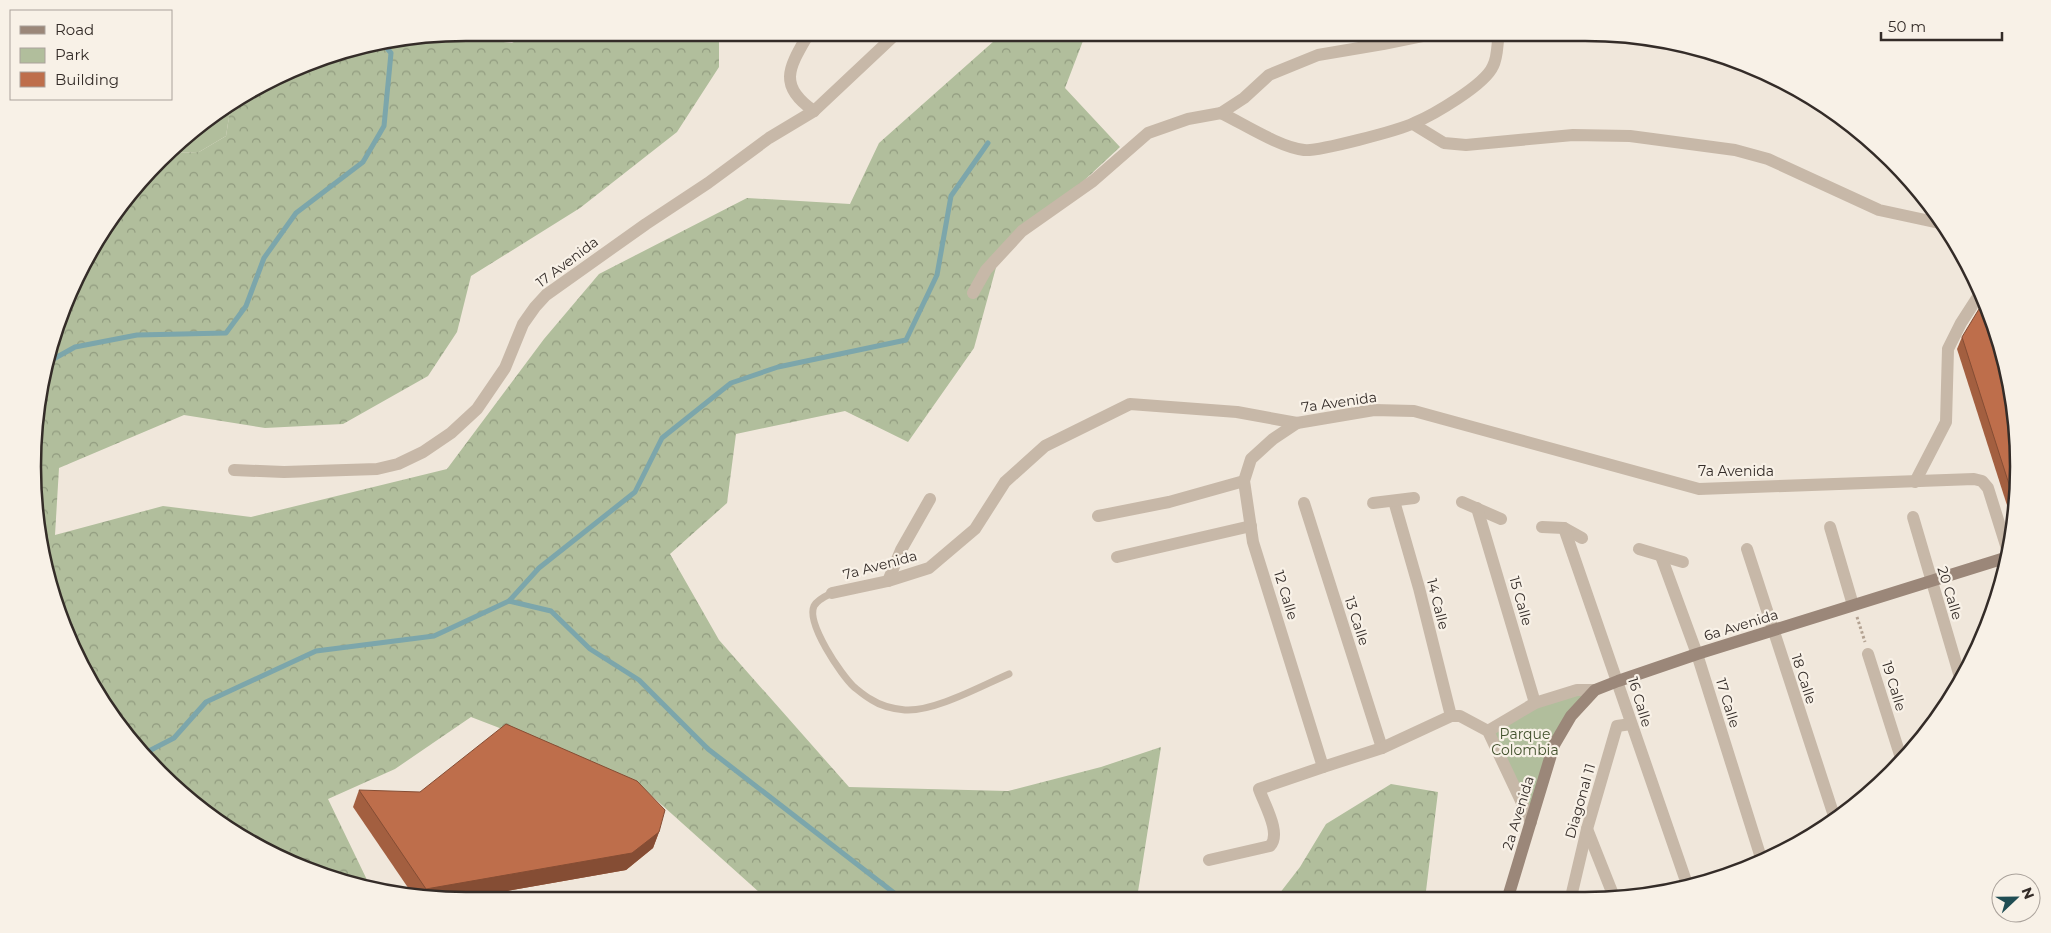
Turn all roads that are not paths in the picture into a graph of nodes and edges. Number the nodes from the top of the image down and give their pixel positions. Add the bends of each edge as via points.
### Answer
1 (804, 41) edge
2 (888, 41) edge
3 (1393, 41) edge
4 (1497, 41) edge
5 (814, 111) junction
6 (1221, 113) junction
7 (1413, 124) junction
8 (1932, 221) edge
9 (973, 293) dead end
10 (1976, 300) edge
11 (1297, 423) junction
12 (234, 470) dead end
13 (1244, 481) junction
14 (1915, 482) junction
15 (930, 498) dead end
16 (1414, 498) dead end
17 (1394, 501) junction
18 (1462, 502) dead end
19 (1304, 503) dead end
20 (1373, 503) dead end
21 (1477, 508) junction
22 (1098, 516) dead end
23 (1913, 517) dead end
24 (1501, 518) dead end
25 (1251, 526) junction
26 (1542, 527) dead end
27 (1830, 527) dead end
28 (1564, 528) junction
29 (1582, 538) dead end
30 (2004, 538) edge
31 (1639, 549) dead end
32 (1747, 549) dead end
33 (1661, 556) junction
34 (1117, 557) dead end
35 (2000, 559) edge
36 (1683, 562) dead end
37 (1930, 580) junction
38 (888, 581) junction
39 (832, 593) joint
40 (1853, 605) junction
41 (1772, 631) junction
42 (1698, 654) junction
43 (1868, 654) road end
44 (1958, 670) edge
45 (1009, 674) dead end
46 (1618, 681) junction
47 (1595, 690) junction
48 (1535, 703) junction
49 (1451, 716) junction
50 (1631, 724) junction
51 (1488, 731) junction
52 (1382, 748) junction
53 (1899, 752) edge
54 (1323, 767) junction
55 (1833, 812) edge
56 (1531, 822) junction
57 (1587, 829) junction
58 (1760, 854) edge
59 (1209, 860) dead end
60 (1686, 879) edge
61 (1612, 891) edge
62 (1510, 892) edge
63 (1572, 892) edge

1 - 5 street via 794,60 791,87 799,101
2 - 5 street, 17 Avenida
3 - 6 street via 1310,58 1269,75 1244,98
4 - 7 street via 1493,67 1473,88
5 - 12 street, 17 Avenida via 769,138 546,295 523,324 505,368 477,409 451,433 423,452 398,464 377,469
6 - 7 street via 1287,146 1305,151
6 - 9 street via 1188,118 1148,133 1093,182 1022,231 986,270
7 - 8 street via 1444,142 1466,145 1572,135 1630,136 1734,150 1768,159 1879,210
10 - 14 street via 1948,349 1946,422
11 - 13 street, 12 Calle via 1251,459
11 - 14 street, 7a Avenida via 1374,410 1414,411 1699,489
11 - 38 street, 7a Avenida via 1237,412 1130,404 1045,446 1005,482 975,529 929,568
13 - 22 street via 1169,502
13 - 25 street, 12 Calle
14 - 30 street, 7a Avenida via 1982,481 1988,488
15 - 38 street
16 - 17 street
17 - 20 street
17 - 49 street, 14 Calle
18 - 21 street
19 - 52 street, 13 Calle
21 - 24 street
21 - 48 street, 15 Calle
23 - 37 street, 20 Calle
25 - 34 street
25 - 54 street, 12 Calle via 1253,542
26 - 28 street
27 - 40 street
28 - 29 street
28 - 46 street, 16 Calle
31 - 33 street
32 - 41 street, 18 Calle
33 - 36 street
33 - 42 street, 17 Calle
35 - 37 main road, 6a Avenida
37 - 40 main road, 6a Avenida
37 - 44 street, 20 Calle
38 - 39 street, 7a Avenida
39 - 45 lane, 7a Avenida via 814,607 814,620 839,668 854,687 872,700 904,710 926,709
40 - 41 main road, 6a Avenida
41 - 42 main road, 6a Avenida
41 - 55 street, 18 Calle
42 - 46 main road, 6a Avenida
42 - 58 street, 17 Calle
43 - 53 street, 19 Calle
46 - 47 main road, 6a Avenida
46 - 50 street, 16 Calle
47 - 48 street, 6a Avenida via 1577,690
47 - 56 main road, 2a Avenida via 1570,716 1560,732
48 - 51 street, 6a Avenida
49 - 51 street via 1460,716
49 - 52 street
50 - 57 street, Diagonal 11 via 1617,726
50 - 60 street, 16 Calle
51 - 56 street
52 - 54 street
54 - 59 street via 1259,789 1276,832 1270,846
56 - 62 main road, 2a Avenida
57 - 61 street
57 - 63 street, Diagonal 11

